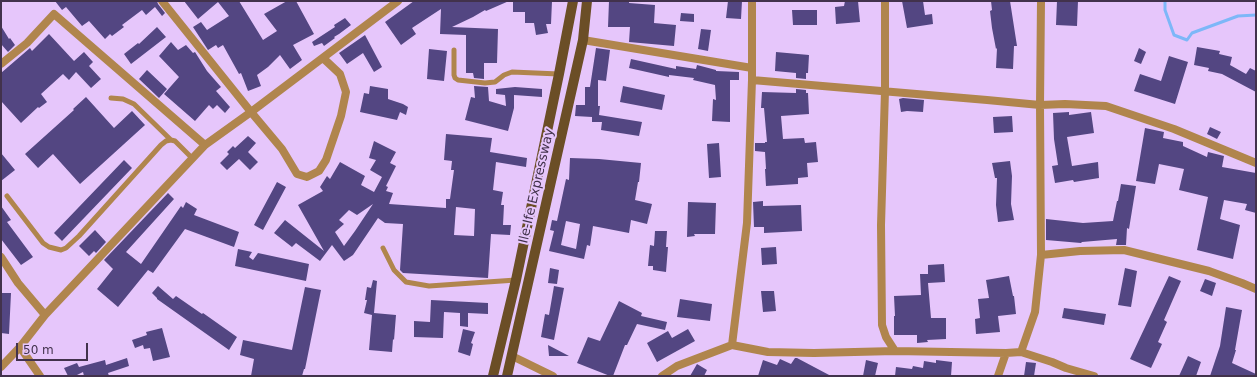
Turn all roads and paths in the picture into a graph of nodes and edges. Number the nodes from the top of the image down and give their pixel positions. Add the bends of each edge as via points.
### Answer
1 (162, 1) edge
2 (398, 1) edge
3 (573, 1) edge
4 (587, 1) edge
5 (752, 1) edge
6 (885, 1) edge
7 (1041, 1) edge
8 (583, 40) junction
9 (454, 50) dead end
10 (323, 58) junction
11 (1, 64) edge
12 (752, 68) junction
13 (559, 74) junction
14 (752, 80) junction
15 (885, 91) junction
16 (111, 98) dead end
17 (1040, 105) junction
18 (251, 112) junction
19 (171, 140) junction
20 (205, 145) junction
21 (192, 158) junction
22 (1256, 162) edge
23 (7, 196) dead end
24 (383, 248) dead end
25 (1041, 255) junction
26 (1, 257) edge
27 (516, 280) junction
28 (1256, 289) edge
29 (45, 315) junction
30 (732, 345) junction
31 (20, 347) junction
32 (895, 350) junction
33 (1021, 352) junction
34 (1006, 353) junction
35 (512, 356) junction
36 (1, 367) edge
37 (40, 376) edge
38 (492, 376) edge
39 (507, 376) edge
40 (552, 376) edge
41 (662, 376) edge
42 (998, 376) edge
43 (1094, 376) edge

1 - 18 street
2 - 10 street
3 - 13 main road, Ile-Ife Expressway
4 - 8 main road, Ile-Ife Expressway
5 - 12 street
6 - 15 street
7 - 17 street
8 - 12 street
8 - 35 main road, Ile-Ife Expressway
9 - 13 lane via 454,75 458,80 485,84 495,82 512,72
10 - 18 street
10 - 18 street via 340,74 346,92 326,160 319,171 307,177 297,174 282,149
11 - 20 street via 27,43 54,14
12 - 14 street
13 - 27 main road, Ile-Ife Expressway
14 - 15 street
14 - 30 street via 747,223
15 - 17 street
15 - 32 street via 881,225 882,325
16 - 19 lane via 124,99 134,104
17 - 22 street via 1106,106 1174,129
17 - 25 street
18 - 20 street
19 - 21 lane via 179,144
19 - 23 lane via 161,145 79,236 61,250 42,243
20 - 21 street
21 - 29 street
24 - 27 lane via 394,270 406,282 429,286
25 - 28 street via 1124,250 1209,272
25 - 33 street via 1035,312
26 - 29 street
27 - 38 main road, Ile-Ife Expressway
29 - 31 street
30 - 32 street via 768,352
30 - 41 street via 677,366
31 - 36 street
31 - 37 street
32 - 34 street
33 - 34 street
33 - 43 street
34 - 42 street
35 - 39 main road, Ile-Ife Expressway
35 - 40 street

